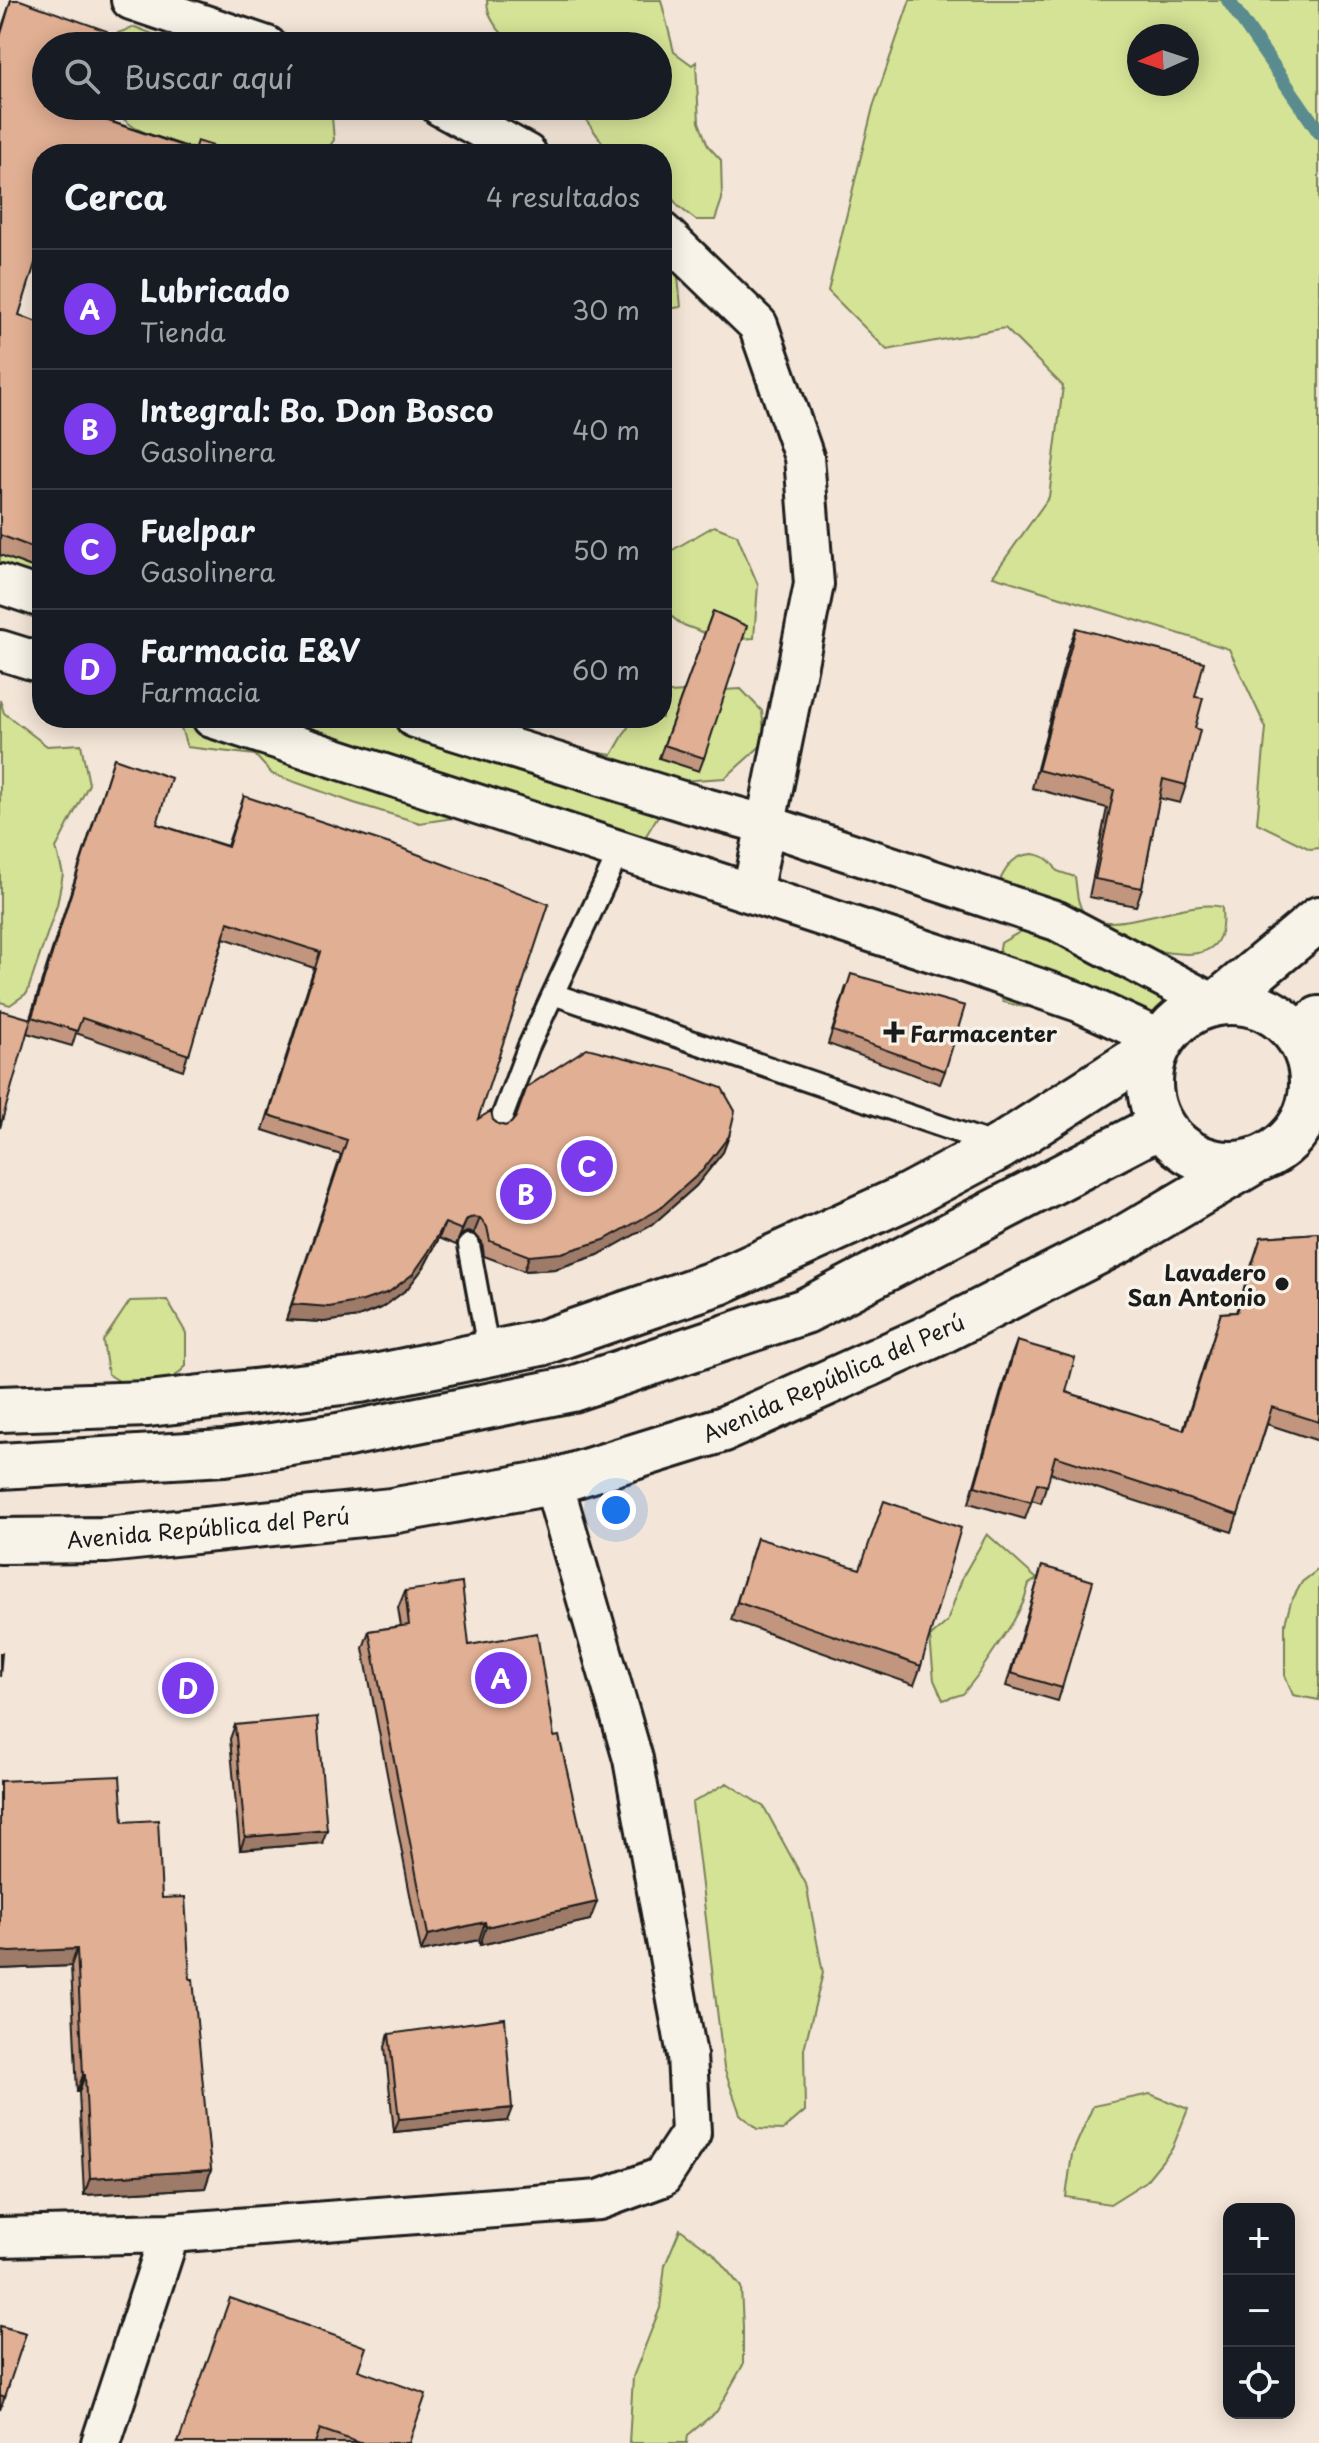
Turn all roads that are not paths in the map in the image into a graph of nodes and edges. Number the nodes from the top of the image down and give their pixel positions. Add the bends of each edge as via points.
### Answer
1 (131, 0) edge
2 (226, 32) edge
3 (465, 120) edge
4 (509, 144) edge
5 (672, 242) edge
6 (0, 584) edge
7 (32, 595) edge
8 (0, 650) edge
9 (32, 660) edge
10 (243, 728) edge
11 (447, 728) edge
12 (767, 825) junction
13 (620, 850) junction
14 (752, 893) junction
15 (1319, 919) edge
16 (553, 994) junction
17 (1217, 1003) junction
18 (1308, 1028) edge
19 (1160, 1042) junction
20 (1161, 1125) junction
21 (498, 1128) edge
22 (1305, 1129) edge
23 (1000, 1147) junction
24 (1253, 1162) junction
25 (469, 1245) edge
26 (489, 1354) junction
27 (0, 1409) edge
28 (0, 1466) edge
29 (553, 1482) junction
30 (0, 1541) edge
31 (170, 2233) junction
32 (0, 2237) edge
33 (101, 2443) edge

1 - 2 street
3 - 4 street
5 - 12 street via 758,325 804,457 814,584
6 - 7 street
8 - 9 street
10 - 13 street
11 - 12 street
12 - 14 street
12 - 17 street via 1057,921
13 - 14 street
13 - 16 lane
14 - 19 street via 1079,1002
15 - 17 main road
16 - 21 lane
16 - 23 lane
17 - 18 main road via 1264,1008
17 - 19 main road via 1194,1010
18 - 22 main road via 1313,1078
19 - 20 main road via 1150,1090
19 - 23 main road
20 - 24 main road via 1182,1150 1203,1161 1226,1166
20 - 28 main road via 805,1311 572,1389 224,1453
22 - 24 main road
23 - 26 main road via 906,1197 719,1282 541,1343
24 - 29 main road, Avenida República del Perú via 1119,1241 920,1341 724,1429
25 - 26 lane
26 - 27 main road via 360,1380 164,1402
29 - 30 main road, Avenida República del Perú via 391,1511 106,1540
29 - 31 street via 633,1759 687,2055 691,2133 662,2177 599,2200
31 - 32 street
31 - 33 street

